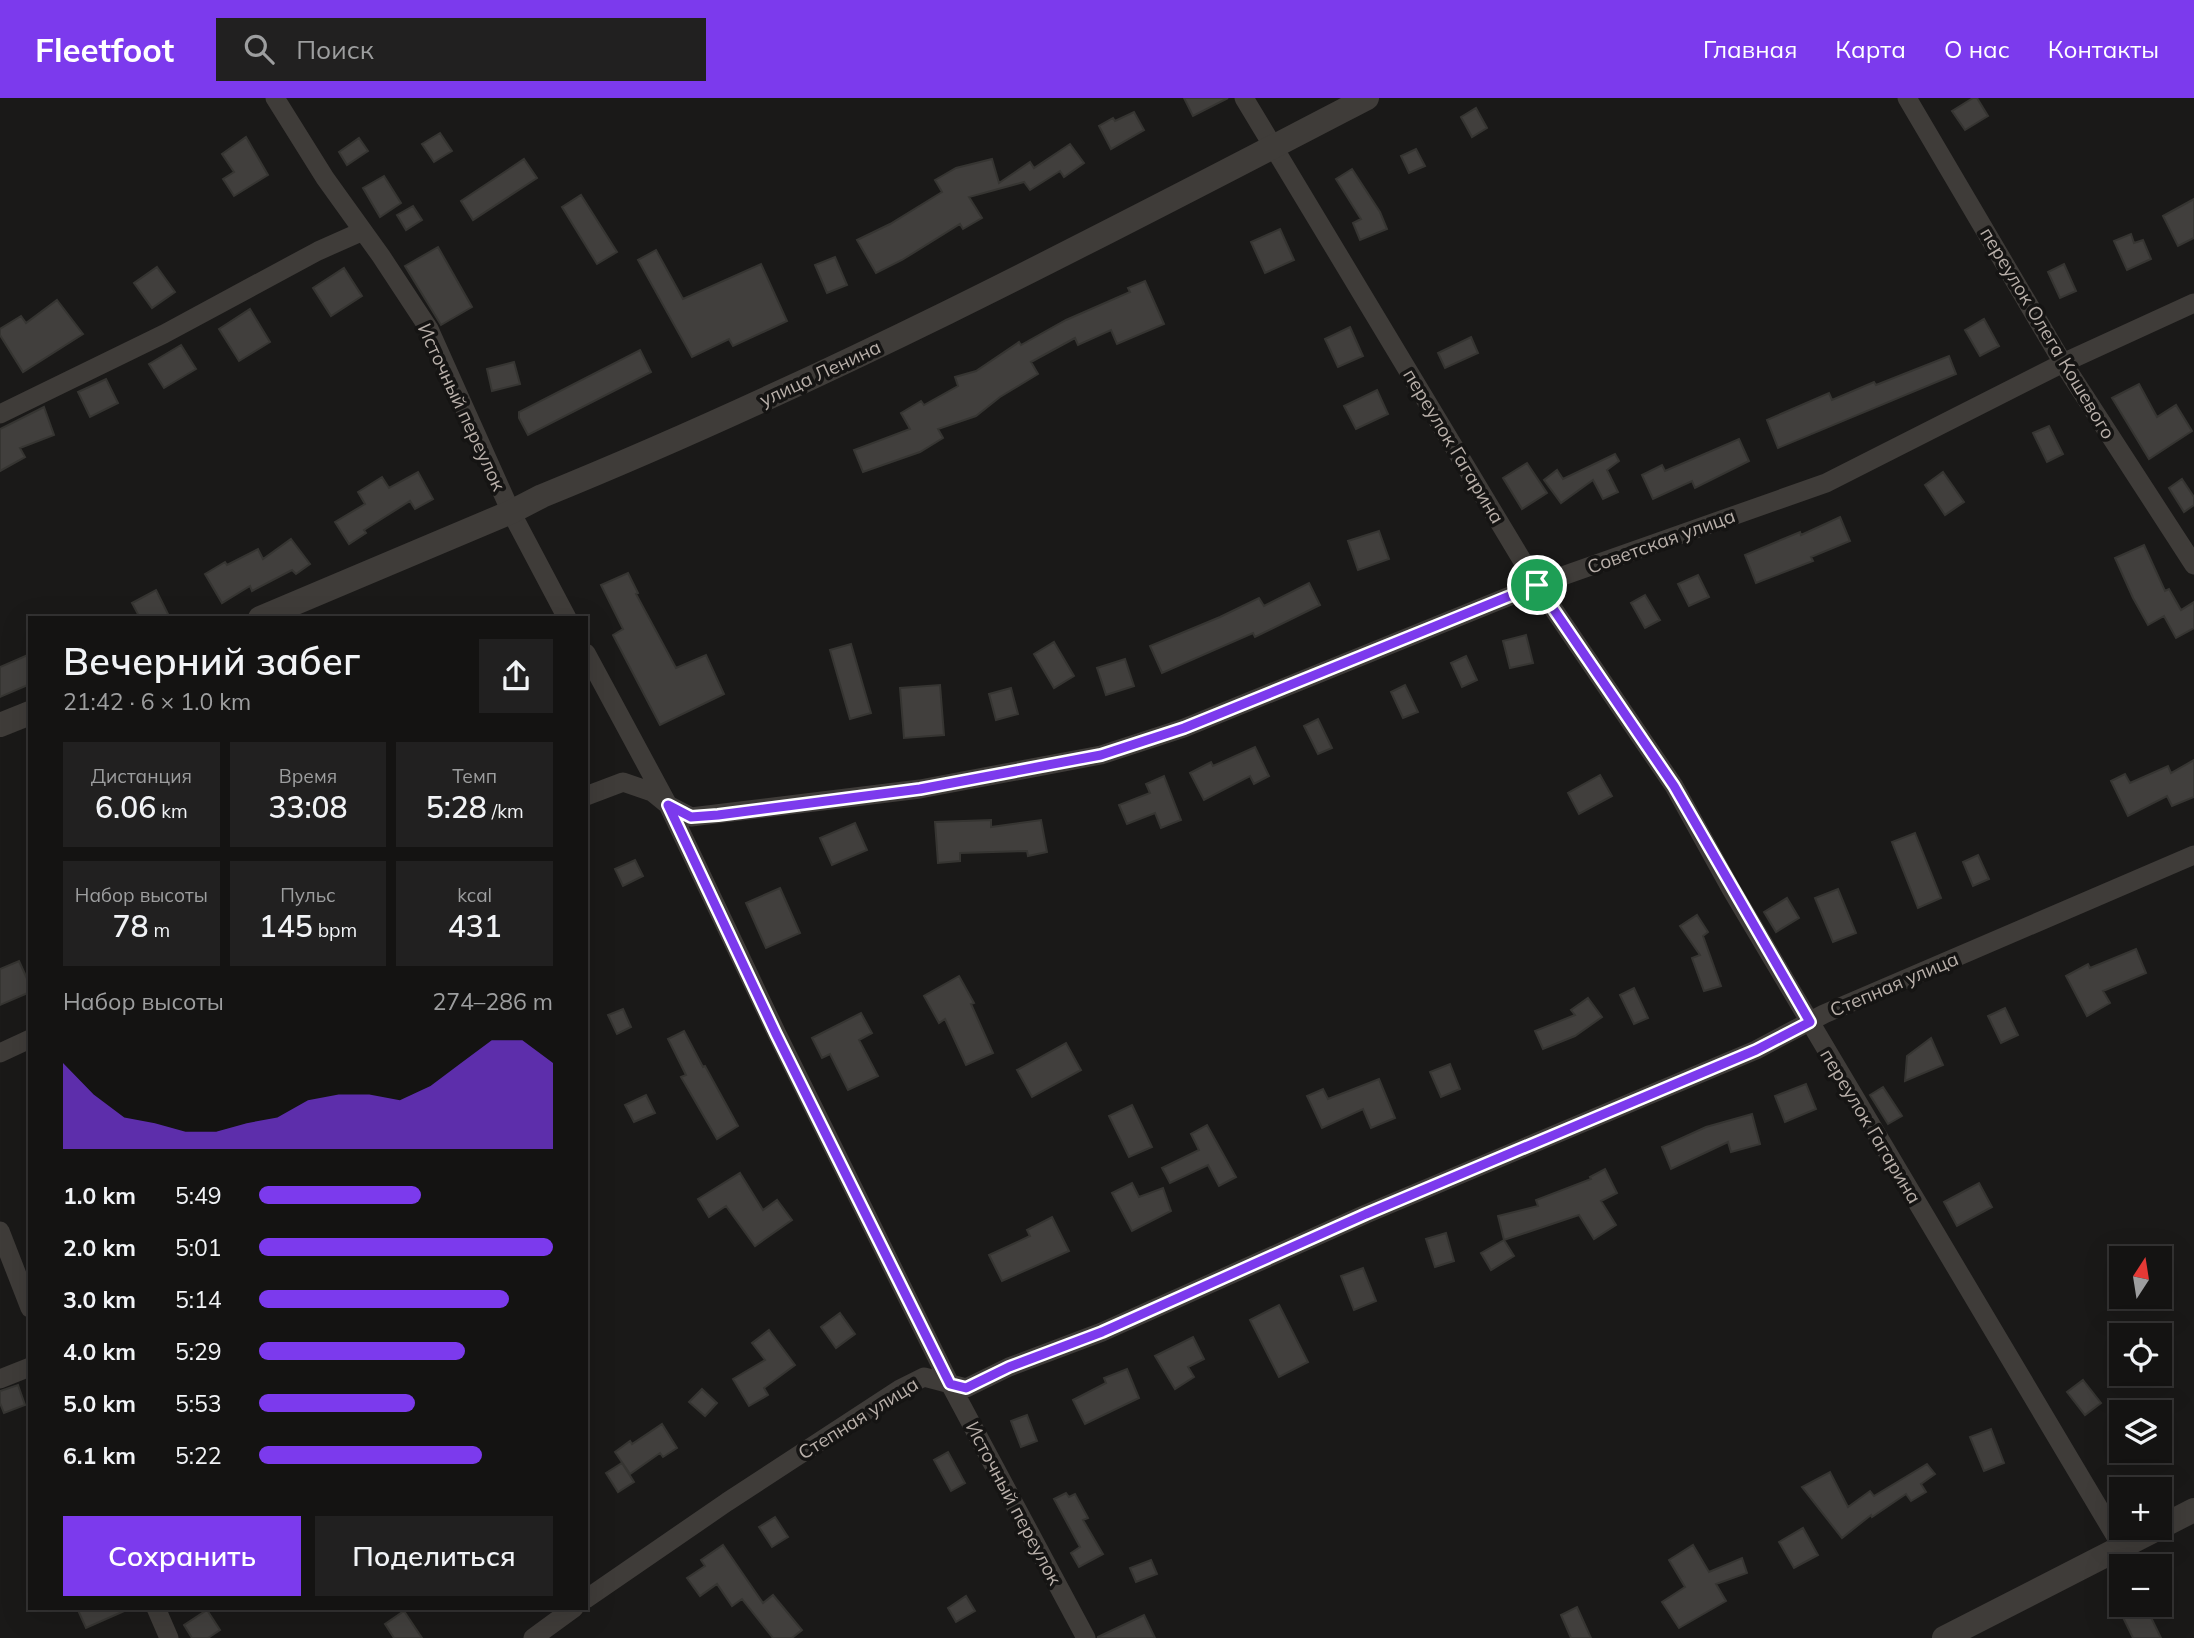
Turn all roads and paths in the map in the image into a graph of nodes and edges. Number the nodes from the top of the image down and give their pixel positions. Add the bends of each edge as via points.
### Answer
1 (275, 98) edge
2 (1244, 98) edge
3 (1367, 98) edge
4 (1907, 98) edge
5 (1273, 147) junction
6 (363, 231) junction
7 (2194, 303) edge
8 (2063, 363) junction
9 (0, 414) edge
10 (511, 512) junction
11 (2194, 565) edge
12 (1537, 585) junction
13 (265, 616) edge
14 (567, 616) edge
15 (588, 657) edge
16 (28, 714) edge
17 (0, 725) edge
18 (588, 795) edge
19 (668, 805) junction
20 (2194, 855) edge
21 (1810, 1022) junction
22 (28, 1040) edge
23 (0, 1053) edge
24 (0, 1231) edge
25 (28, 1303) edge
26 (28, 1368) edge
27 (0, 1379) edge
28 (950, 1384) junction
29 (2194, 1510) edge
30 (2122, 1547) junction
31 (588, 1598) edge
32 (157, 1610) edge
33 (571, 1610) edge
34 (169, 1638) edge
35 (533, 1638) edge
36 (1086, 1638) edge
37 (1944, 1638) edge

1 - 6 street, Источный переулок
2 - 5 street, переулок Гагарина
3 - 5 street, улица Ленина
4 - 8 street, переулок Олега Кошевого
5 - 10 street, улица Ленина via 842,364
5 - 12 street, переулок Гагарина
6 - 9 street
6 - 10 street, Источный переулок via 429,329
7 - 8 street, Советская улица
8 - 11 street, переулок Олега Кошевого
8 - 12 street, Советская улица via 1826,483
10 - 13 street, улица Ленина
10 - 14 street, Источный переулок
12 - 19 street, Советская улица via 1184,728 1101,755 920,789 718,815 691,817
12 - 21 street, переулок Гагарина via 1674,786
15 - 19 street, Источный переулок
16 - 17 street
18 - 19 street, Советская улица via 623,782 652,792
19 - 28 street, Источный переулок
20 - 21 street, Степная улица
21 - 28 street, Степная улица via 1756,1050 1366,1214 1102,1332 966,1388
21 - 30 street, переулок Гагарина
22 - 23 street
24 - 25 street
26 - 27 street
28 - 31 street, Степная улица via 924,1377 900,1389
28 - 36 street, Источный переулок
29 - 30 street
30 - 37 street
32 - 34 street
33 - 35 street

